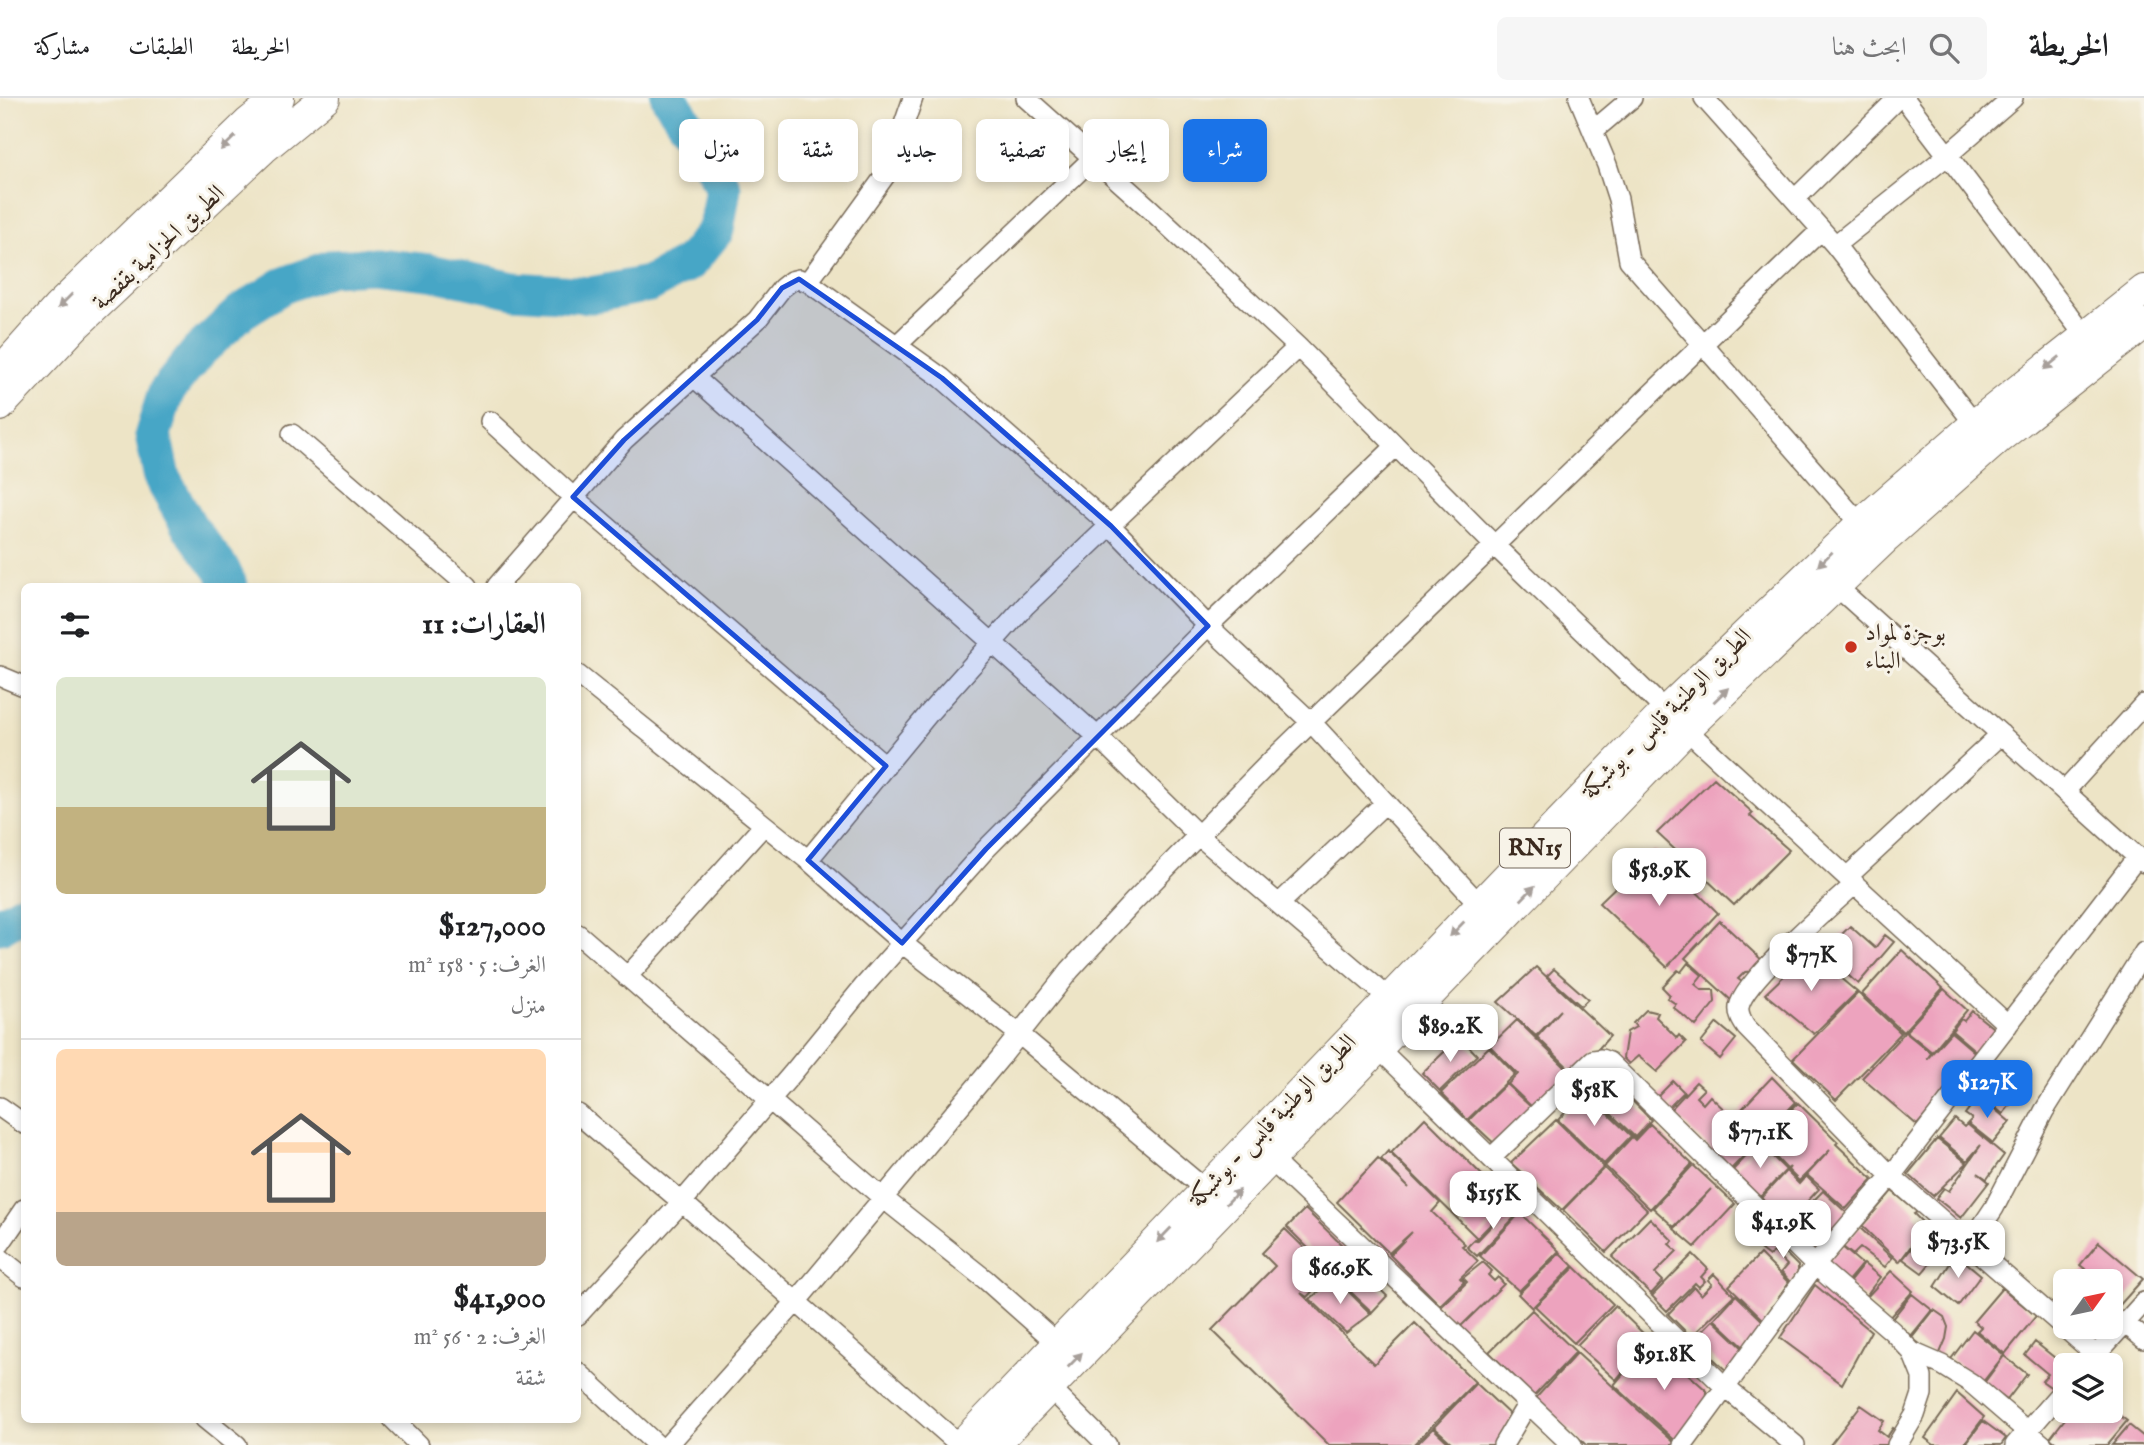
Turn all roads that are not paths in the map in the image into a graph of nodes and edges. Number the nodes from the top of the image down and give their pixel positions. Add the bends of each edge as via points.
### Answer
1 (279, 98) edge
2 (325, 98) edge
3 (913, 98) edge
4 (1026, 98) edge
5 (1579, 98) edge
6 (1632, 98) edge
7 (1704, 98) edge
8 (2013, 98) edge
9 (1895, 100) edge
10 (1593, 131) junction
11 (1083, 149) edge
12 (1948, 154) junction
13 (1083, 168) edge
14 (1119, 182) edge
15 (1795, 199) junction
16 (1821, 230) junction
17 (1835, 245) junction
18 (808, 282) junction
19 (2144, 290) edge
20 (2144, 324) edge
21 (2085, 337) junction
22 (1704, 343) junction
23 (897, 345) junction
24 (1298, 347) junction
25 (0, 372) edge
26 (694, 377) junction
27 (0, 406) edge
28 (490, 421) dead end
29 (292, 435) dead end
30 (1983, 435) junction
31 (1396, 446) junction
32 (573, 497) junction
33 (1861, 525) junction
34 (1111, 526) junction
35 (1494, 546) junction
36 (465, 583) edge
37 (499, 583) edge
38 (1836, 586) junction
39 (1208, 626) junction
40 (991, 642) junction
41 (0, 676) edge
42 (581, 677) edge
43 (21, 685) edge
44 (2144, 704) edge
45 (1676, 720) junction
46 (1312, 723) junction
47 (2001, 734) junction
48 (1098, 737) junction
49 (886, 766) junction
50 (2065, 791) junction
51 (1385, 803) junction
52 (764, 825) junction
53 (1198, 835) junction
54 (808, 860) junction
55 (2141, 860) edge
56 (1851, 880) junction
57 (1279, 904) junction
58 (1480, 905) junction
59 (581, 937) edge
60 (902, 943) junction
61 (2144, 952) edge
62 (627, 977) junction
63 (1390, 999) junction
64 (2008, 1025) junction
65 (1019, 1034) junction
66 (1368, 1039) junction
67 (770, 1099) junction
68 (0, 1107) edge
69 (581, 1117) edge
70 (21, 1122) edge
71 (1491, 1158) junction
72 (1270, 1159) junction
73 (1891, 1176) junction
74 (1206, 1190) junction
75 (883, 1198) junction
76 (681, 1202) junction
77 (21, 1213) edge
78 (0, 1244) edge
79 (1970, 1244) junction
80 (0, 1258) edge
81 (1815, 1265) junction
82 (21, 1275) edge
83 (796, 1302) junction
84 (2144, 1302) edge
85 (581, 1312) edge
86 (2126, 1324) junction
87 (2144, 1339) edge
88 (1058, 1344) junction
89 (1912, 1352) junction
90 (2084, 1353) edge
91 (2098, 1353) edge
92 (581, 1375) edge
93 (1041, 1379) junction
94 (1726, 1388) junction
95 (2053, 1402) edge
96 (1528, 1403) junction
97 (210, 1423) edge
98 (397, 1423) edge
99 (2021, 1438) edge
100 (237, 1445) edge
101 (419, 1445) edge
102 (657, 1445) edge
103 (668, 1445) edge
104 (961, 1445) edge
105 (994, 1445) edge
106 (1107, 1445) edge
107 (1503, 1445) edge
108 (1572, 1445) edge
109 (1682, 1445) edge
110 (1795, 1445) edge
111 (1897, 1445) edge
112 (2043, 1445) edge

1 -> 25 main road, الطريق الحزامية بقفصة via 68,298
2 - 27 main road, الطريق الحزامية بقفصة via 263,149 85,317
3 - 18 street via 887,173
4 - 11 street
5 - 10 street
6 - 10 street
7 - 15 street
8 - 12 street
9 - 12 street
9 - 15 street
10 - 22 street via 1618,199 1629,260
12 - 17 street
12 - 21 street
13 - 23 street
14 - 24 street
15 - 16 street
16 - 17 street
16 - 22 street
17 - 30 street
18 - 23 street
18 - 26 street via 791,281 757,320
19 - 21 main road, الطريق الوطنية قابس - بوشبكة / RN15
20 - 30 main road, الطريق الوطنية قابس - بوشبكة / RN15
21 -> 30 main road, الطريق الوطنية قابس - بوشبكة / RN15
22 - 33 street
22 - 35 street
23 - 34 street via 970,401
24 - 31 street
24 - 34 street
26 - 32 street via 624,440
26 - 40 street
28 - 32 street
29 - 36 street
30 - 33 main road, الطريق الوطنية قابس - بوشبكة / RN15
30 - 38 main road, الطريق الوطنية قابس - بوشبكة / RN15
31 - 35 street
31 - 39 street
32 - 37 street
32 - 49 street
33 -> 45 main road, الطريق الوطنية قابس - بوشبكة / RN15
34 - 39 street
34 - 40 street
35 - 45 street
35 - 46 street
45 -> 38 main road, الطريق الوطنية قابس - بوشبكة / RN15
38 - 47 street
39 - 46 street
39 - 48 street
40 - 48 street
40 - 49 street
41 - 43 street
42 - 52 street
44 - 50 street
45 - 56 street
45 - 58 main road, الطريق الوطنية قابس - بوشبكة / RN15
66 -> 45 main road, الطريق الوطنية قابس - بوشبكة / RN15
46 - 51 street
46 - 53 street
47 - 50 street
47 - 56 street
48 - 53 street
48 - 60 street via 986,849
49 - 54 street
50 - 55 street
51 - 57 street
51 - 58 street
52 - 54 street
52 - 62 street
53 - 57 street
53 - 65 street via 1094,944
54 - 60 street
55 - 64 street
56 - 64 street
56 - 73 street via 1752,982 1739,1006 1740,1016
57 - 63 street
58 -> 63 main road, الطريق الوطنية قابس - بوشبكة / RN15
59 - 62 street
60 - 65 street
60 - 67 street
61 - 79 street via 2044,1111
62 - 67 street
63 - 66 main road, الطريق الوطنية قابس - بوشبكة / RN15
64 - 73 street
65 - 74 street
65 - 75 street
66 - 71 street
66 - 72 main road, الطريق الوطنية قابس - بوشبكة / RN15
66 - 74 main road, الطريق الوطنية قابس - بوشبكة / RN15
67 - 75 street
67 - 76 street
68 - 70 street
69 - 76 street
71 - 81 street via 1593,1060 1601,1059 1616,1067
71 - 94 street
93 -> 72 main road, الطريق الوطنية قابس - بوشبكة / RN15
72 - 96 street
73 - 79 street
73 - 81 street
74 -> 88 main road, الطريق الوطنية قابس - بوشبكة / RN15
75 - 83 street
75 - 88 street
76 - 83 street
76 - 85 street
77 - 78 street
79 - 90 street
80 - 82 street
81 - 89 street
81 - 94 street
83 - 103 street
83 - 104 street
84 - 86 street
86 - 87 street
86 - 91 street
88 - 93 main road, الطريق الوطنية قابس - بوشبكة / RN15
89 - 99 street via 1971,1383
89 - 111 street via 1922,1377 1922,1394
92 - 102 street
93 - 104 main road, الطريق الوطنية قابس - بوشبكة / RN15
93 - 105 main road, الطريق الوطنية قابس - بوشبكة / RN15
93 - 106 street
94 - 109 street
94 - 110 street
95 - 99 street
96 - 107 street
96 - 108 street
97 - 100 street
98 - 101 street
99 - 112 street

